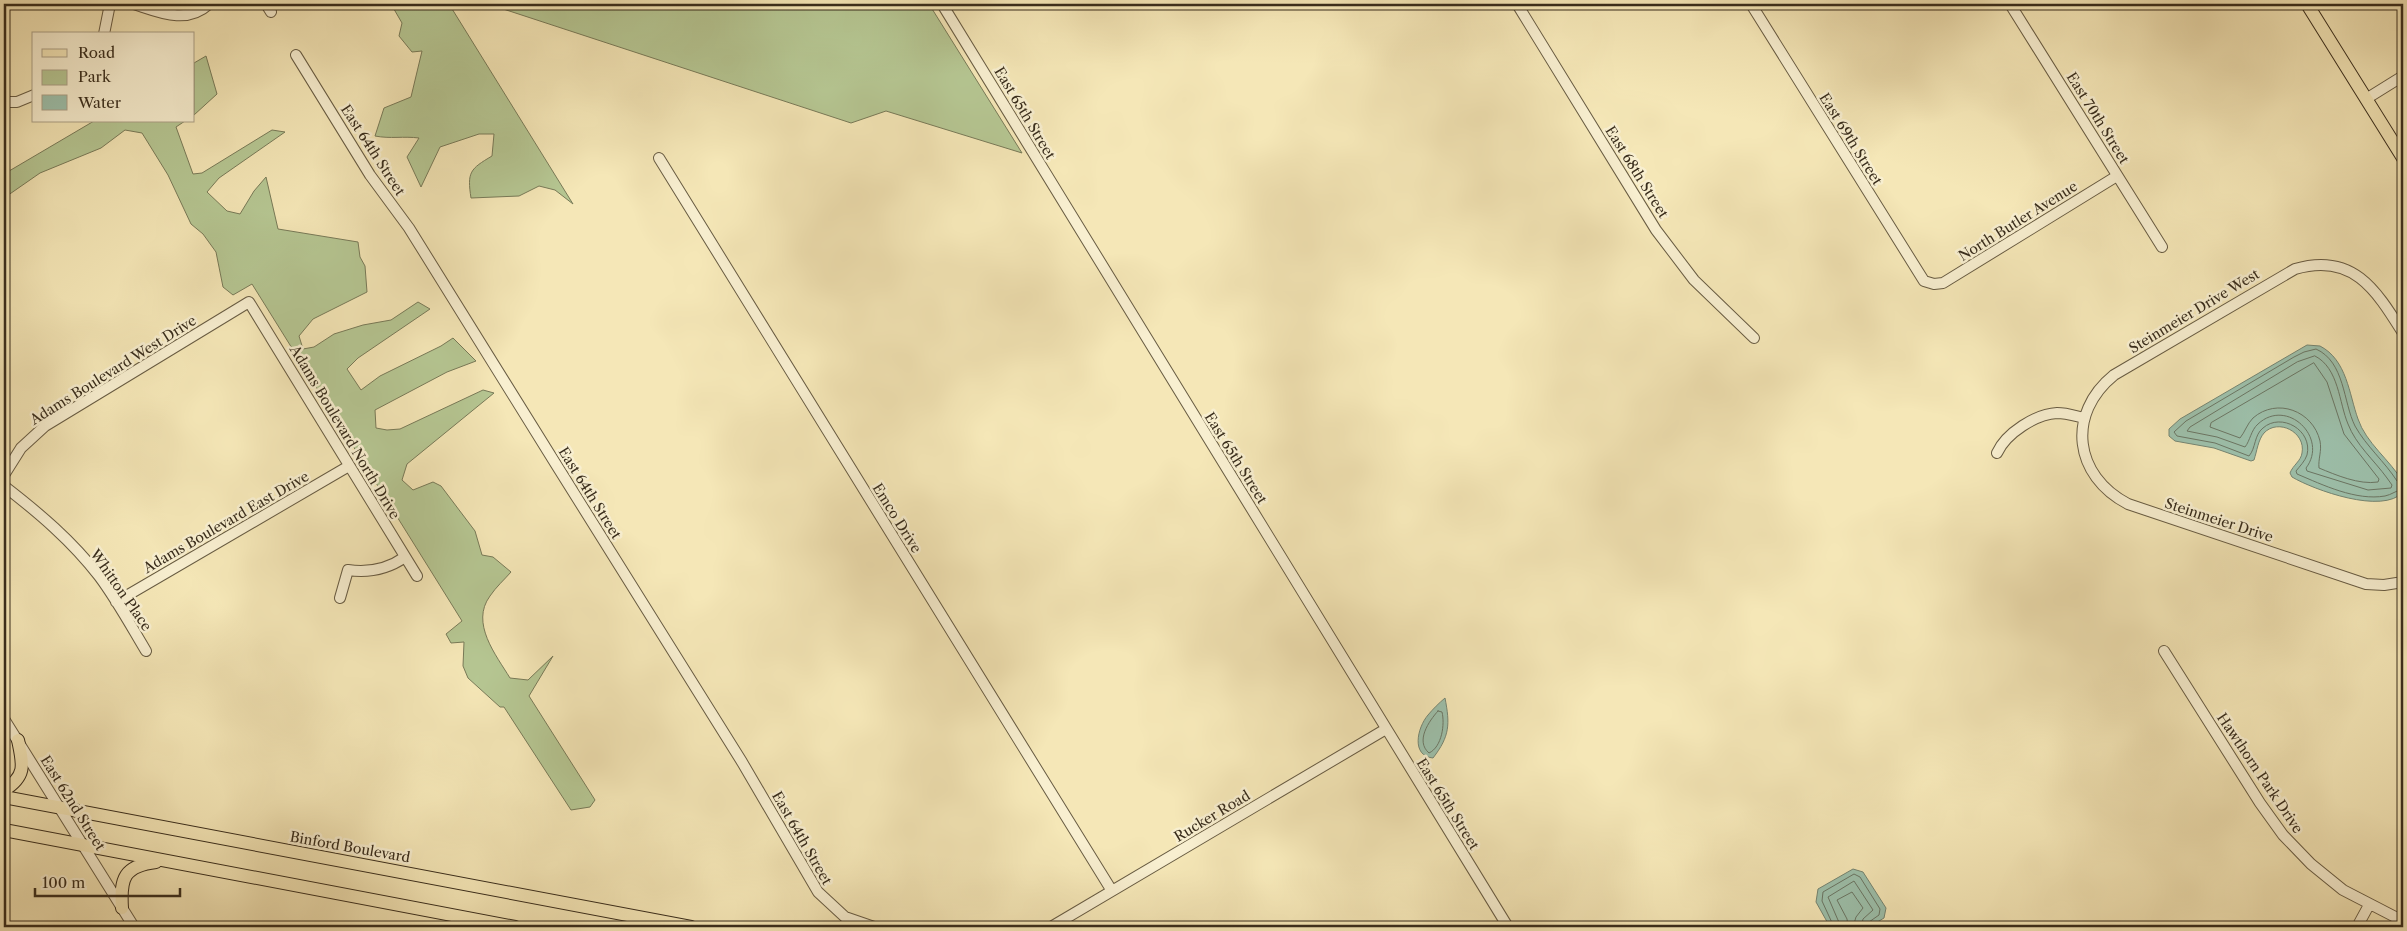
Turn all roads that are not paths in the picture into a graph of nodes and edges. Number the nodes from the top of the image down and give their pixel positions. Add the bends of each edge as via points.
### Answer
1 (110, 4) edge
2 (134, 4) edge
3 (209, 4) edge
4 (942, 4) edge
5 (1517, 4) edge
6 (1751, 4) edge
7 (2010, 4) edge
8 (2307, 4) edge
9 (104, 32) edge
10 (296, 55) dead end
11 (2403, 76) edge
12 (32, 96) edge
13 (2366, 99) junction
14 (4, 102) edge
15 (659, 158) dead end
16 (2403, 158) edge
17 (2117, 176) junction
18 (2162, 247) dead end
19 (1932, 284) joint
20 (249, 302) joint
21 (2403, 333) edge
22 (1754, 338) dead end
23 (2084, 418) junction
24 (1997, 453) dead end
25 (349, 466) junction
26 (4, 476) edge
27 (4, 486) edge
28 (405, 557) junction
29 (417, 576) dead end
30 (2403, 582) edge
31 (340, 598) dead end
32 (116, 602) junction
33 (2164, 651) dead end
34 (146, 652) dead end
35 (4, 719) edge
36 (1386, 729) junction
37 (18, 740) junction
38 (4, 790) edge
39 (4, 797) edge
40 (60, 808) junction
41 (4, 830) edge
42 (83, 845) junction
43 (169, 861) junction
44 (1112, 891) junction
45 (2369, 906) junction
46 (122, 908) junction
47 (2403, 921) edge
48 (134, 927) edge
49 (516, 927) edge
50 (691, 927) edge
51 (874, 927) edge
52 (1051, 927) edge
53 (1508, 927) edge
54 (2357, 927) edge

1 - 9 street
2 - 3 street via 178,16 196,13
4 - 36 street, East 65th Street
5 - 22 street, East 68th Street via 1656,230 1694,280
6 - 19 street, East 69th Street via 1921,278
7 - 17 street, East 70th Street
8 - 13 main road
10 - 51 street, East 64th Street via 370,175 409,228 742,762 818,892 845,917
11 - 13 street
12 - 14 street via 17,102
13 - 16 main road
15 - 44 street, Emco Drive
17 - 18 street, East 70th Street
17 - 19 street, North Butler Avenue via 1943,283
20 - 25 street, Adams Boulevard North Drive
20 - 26 street, Adams Boulevard West Drive via 45,426 21,448
21 - 23 street, Steinmeier Drive West via 2370,284 2350,271 2312,265 2295,269 2114,375 2095,394
23 - 24 street via 2067,414 2044,416 2007,438
23 - 30 street, Steinmeier Drive via 2082,442 2086,460 2105,490 2122,501 2366,584
25 - 28 street, Adams Boulevard North Drive
25 - 32 street, Adams Boulevard East Drive
27 - 32 street, Whitton Place via 73,546
28 - 29 street, Adams Boulevard North Drive
28 - 31 street via 381,569 348,570
32 - 34 street, Whitton Place
33 - 45 street, Hawthorn Park Drive via 2260,803 2284,835 2319,871
35 - 37 street, East 62nd Street
36 - 44 street, Rucker Road
36 - 53 street, East 65th Street
37 - 38 main road via 22,759 20,777
37 - 40 street, East 62nd Street
39 - 40 main road, Binford Boulevard
40 - 42 street, East 62nd Street
40 - 50 main road, Binford Boulevard
41 - 42 main road
42 - 43 main road
42 - 46 street, East 62nd Street
43 - 46 main road via 138,865 126,874 121,890
43 - 49 main road
44 - 52 street, Rucker Road
45 - 47 street, Hawthorn Park Drive
45 - 54 street
46 - 48 street, East 62nd Street

